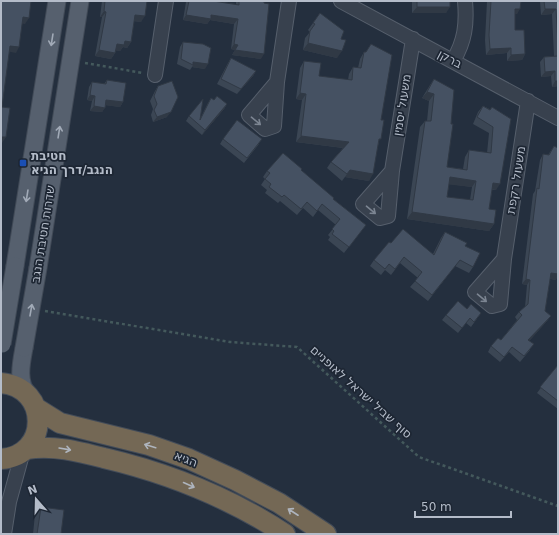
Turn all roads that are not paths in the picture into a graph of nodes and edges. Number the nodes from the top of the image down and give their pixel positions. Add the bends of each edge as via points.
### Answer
1 (57, 1) edge
2 (80, 1) edge
3 (166, 1) edge
4 (289, 1) edge
5 (341, 1) edge
6 (465, 1) edge
7 (412, 39) junction
8 (453, 61) junction
9 (155, 75) road end
10 (277, 82) dead end
11 (528, 101) junction
12 (558, 118) edge
13 (392, 172) dead end
14 (504, 260) dead end
15 (2, 348) edge
16 (1, 383) edge
17 (32, 402) junction
18 (24, 450) junction
19 (1, 459) edge
20 (4, 534) edge
21 (285, 534) edge
22 (326, 534) edge

1 -> 15 main road, שדרות חטיבת הנגב, bridge
17 -> 2 main road, שדרות חטיבת הנגב, bridge via 23,388 21,375 24,348
3 - 9 street
4 - 10 street
5 - 7 street, ברקן
6 - 8 street via 465,32 461,48
7 - 8 street, ברקן
7 - 13 street, משעול יסמין
8 - 11 street, ברקן
11 - 12 street, ברקן
11 - 14 street, משעול רקפת
16 - 17 highway, הגיא via 16,387
17 - 18 highway via 38,416 37,430 35,437
22 -> 17 highway, הגיא via 279,503 189,459 149,445 60,423
18 - 19 highway, הגיא via 13,457
18 - 20 street via 9,502
18 -> 21 highway, הגיא via 51,446 66,448 142,467 225,500

